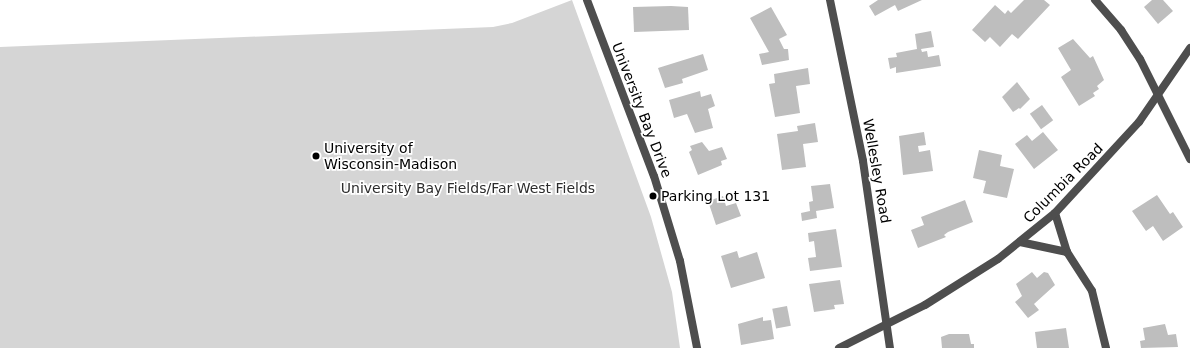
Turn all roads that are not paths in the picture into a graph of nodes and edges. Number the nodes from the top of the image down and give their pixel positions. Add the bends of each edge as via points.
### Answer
1 (587, 0) edge
2 (830, 0) edge
3 (1095, 0) edge
4 (1190, 48) edge
5 (1159, 94) junction
6 (1190, 159) edge
7 (1055, 213) junction
8 (1020, 242) junction
9 (1067, 252) junction
10 (886, 323) junction
11 (697, 348) edge
12 (839, 348) edge
13 (890, 348) edge
14 (1106, 348) edge

1 - 11 street, University Bay Drive via 654,176 680,262
2 - 10 street, Wellesley Road via 863,161
3 - 5 street via 1132,46
4 - 5 street, Columbia Road
5 - 6 street via 1169,121
5 - 7 street, Columbia Road via 1132,131
7 - 8 street, Columbia Road
7 - 9 street
8 - 9 street
8 - 10 street, Columbia Road via 925,305
9 - 14 street via 1092,291
10 - 12 street, Columbia Road
10 - 13 street, Wellesley Road

